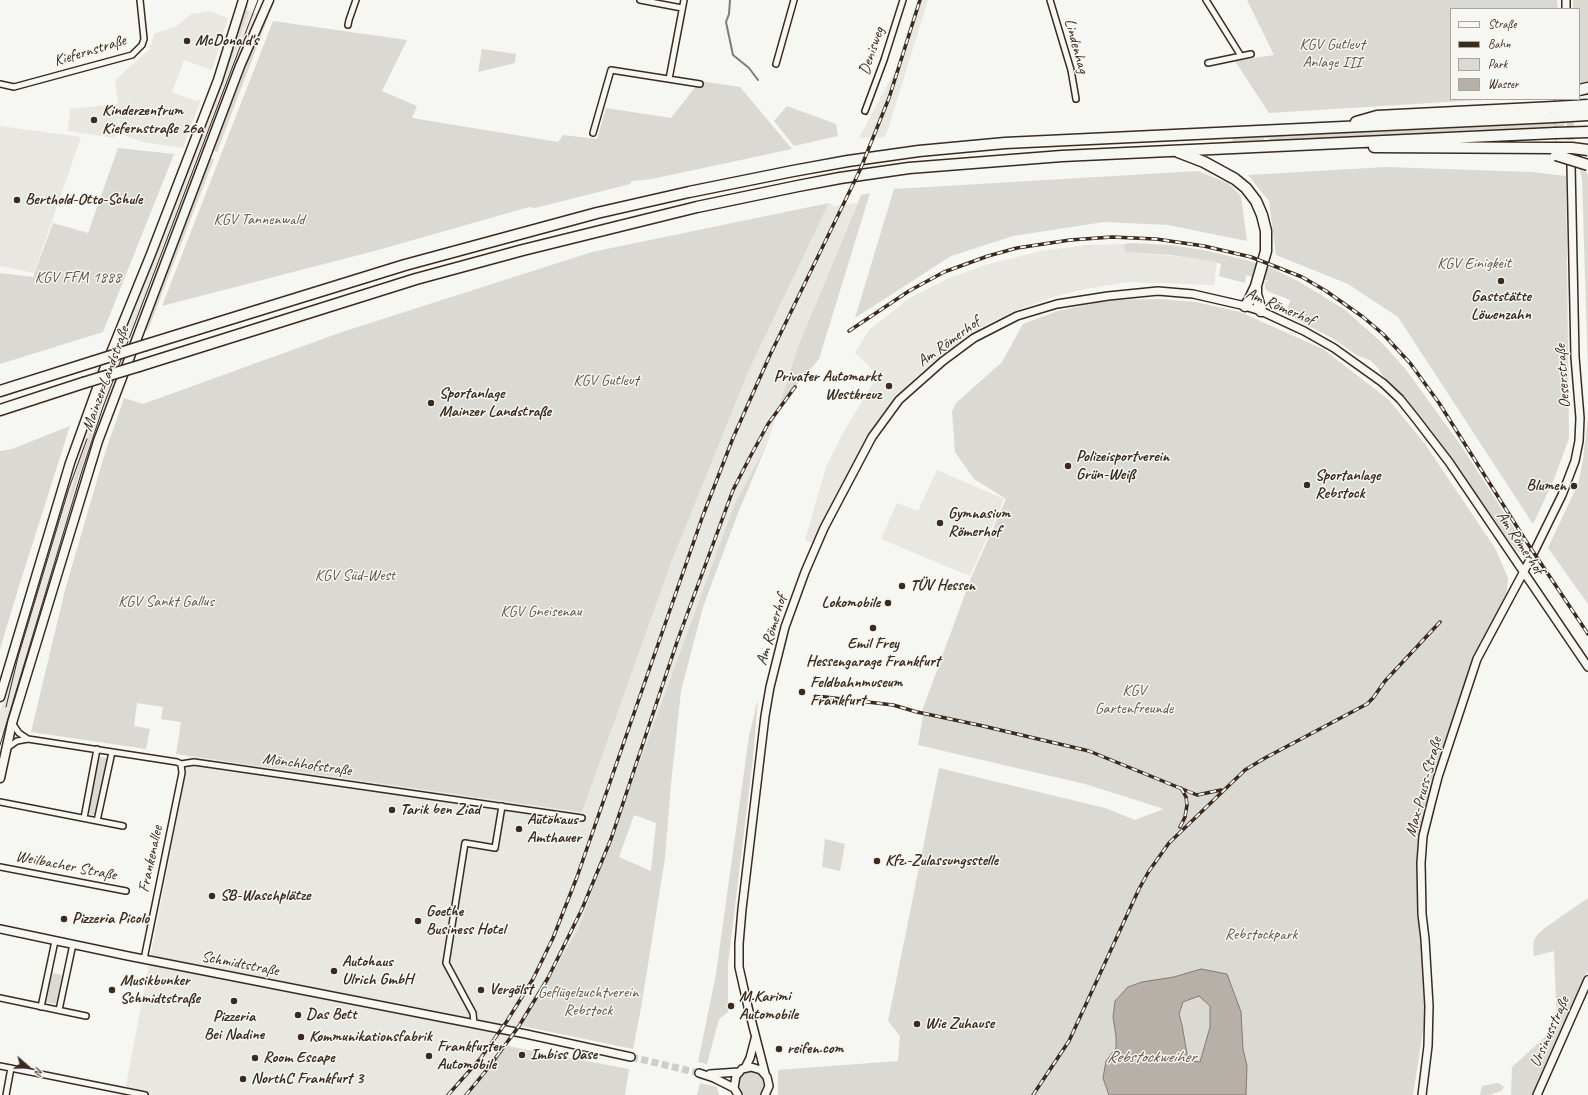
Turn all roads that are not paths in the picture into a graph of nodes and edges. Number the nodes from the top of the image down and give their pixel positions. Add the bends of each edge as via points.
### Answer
1 (140, 0) edge
2 (243, 0) edge
3 (269, 0) edge
4 (356, 0) edge
5 (640, 0) edge
6 (684, 0) edge
7 (794, 0) edge
8 (903, 0) edge
9 (1050, 0) edge
10 (1206, 0) edge
11 (682, 8) junction
12 (348, 25) dead end
13 (1251, 54) dead end
14 (1241, 56) junction
15 (1208, 62) dead end
16 (776, 64) dead end
17 (669, 79) junction
18 (0, 84) edge
19 (700, 84) dead end
20 (1076, 99) dead end
21 (1588, 104) edge
22 (865, 111) dead end
23 (1554, 112) junction
24 (1588, 115) edge
25 (1588, 132) edge
26 (593, 133) dead end
27 (1300, 145) junction
28 (1174, 150) junction
29 (1588, 150) edge
30 (1556, 152) junction
31 (1571, 165) tunnel mouth
32 (1588, 165) edge
33 (1256, 286) junction
34 (1244, 306) junction
35 (1261, 311) junction
36 (0, 391) edge
37 (0, 410) edge
38 (1523, 572) junction
39 (1588, 667) edge
40 (0, 696) edge
41 (12, 723) junction
42 (28, 739) junction
43 (7, 748) junction
44 (97, 749) junction
45 (112, 752) junction
46 (181, 764) junction
47 (0, 778) edge
48 (0, 802) edge
49 (502, 806) junction
50 (84, 818) junction
51 (582, 818) dead end
52 (97, 821) junction
53 (122, 826) dead end
54 (0, 866) edge
55 (126, 891) dead end
56 (0, 929) edge
57 (55, 941) junction
58 (73, 944) junction
59 (144, 958) junction
60 (1588, 980) edge
61 (0, 998) edge
62 (41, 1007) junction
63 (60, 1010) junction
64 (86, 1016) dead end
65 (474, 1024) junction
66 (755, 1033) junction
67 (631, 1057) tunnel mouth
68 (0, 1066) edge
69 (11, 1068) junction
70 (742, 1070) junction
71 (766, 1073) junction
72 (736, 1092) edge
73 (6, 1095) edge
74 (145, 1095) edge
75 (765, 1095) edge
76 (1422, 1095) edge
77 (1537, 1095) edge

1 - 18 street, Kiefernstraße via 144,39 132,55 14,87
2 - 40 main road, Mainzer Landstraße via 218,80 101,377 70,463
3 - 41 main road, Mainzer Landstraße via 240,66 108,413 85,480
4 - 12 street
5 - 11 street
6 - 11 street
7 - 16 street
8 - 22 street, Denisweg
9 - 20 street, Lindenhag via 1069,63
10 - 14 street
11 - 17 street
13 - 14 street
14 - 15 street
17 - 19 street
17 - 26 street via 611,70
21 - 23 highway, bridge
23 - 24 highway, bridge
23 - 36 highway, bridge via 1377,116 1342,126 1005,143 913,152 793,171 597,213 398,267
25 - 27 highway, bridge
27 - 28 highway
27 - 30 highway via 1506,148
28 - 33 highway via 1225,173 1246,188 1256,201 1264,222 1266,241
28 - 37 highway, bridge via 909,168 798,186 647,219 416,279
29 - 30 highway, bridge via 1572,148
30 - 32 highway, bridge
31 - 38 main road, Oeserstraße via 1579,441 1562,495
33 - 34 highway
33 - 35 highway
34 - 35 main road, Am Römerhof
34 - 66 main road, Am Römerhof via 1193,294 1158,291 1057,304 1017,316 974,338 943,361 899,400 872,437 824,528 805,572 785,627 770,687 756,782 739,944 739,967
35 - 38 main road, Am Römerhof via 1334,348 1383,383 1400,399 1449,462
38 - 39 main road, Am Römerhof
38 - 76 main road, Max-Pruss-Straße via 1477,659 1438,777 1423,836 1421,890 1429,1006 1428,1046
41 - 42 street via 19,733
41 - 43 main road, Mainzer Landstraße
42 - 43 street, Mönchhofstraße via 17,741
42 - 44 street, Mönchhofstraße
43 - 47 main road, Mainzer Landstraße
44 - 45 street, Mönchhofstraße
44 - 50 street
45 - 46 street, Mönchhofstraße
45 - 52 street
46 - 49 street, Mönchhofstraße via 194,762
46 - 59 street, Frankenallee via 182,772
48 - 50 street
49 - 51 street, Mönchhofstraße
49 - 65 street via 495,848 465,843 446,963 473,1013
50 - 52 street
52 - 53 street
54 - 55 street, Weilbacher Straße
56 - 57 main road, Schmidtstraße
57 - 58 main road, Schmidtstraße
57 - 62 street
58 - 59 main road, Schmidtstraße
58 - 63 street
59 - 65 main road, Schmidtstraße
60 - 77 main road, Ursinusstraße
61 - 62 street
62 - 63 street
63 - 64 street
65 - 67 main road, Schmidtstraße
66 - 70 main road, Am Römerhof via 754,1047
66 - 71 main road, Am Römerhof
68 - 69 street
69 - 73 street
69 - 74 street
70 - 71 main road via 756,1067
70 - 72 main road, Am Römerhof via 734,1082
70 - 72 main road via 717,1074 700,1073 725,1082
71 - 75 main road, Am Römerhof via 769,1086

